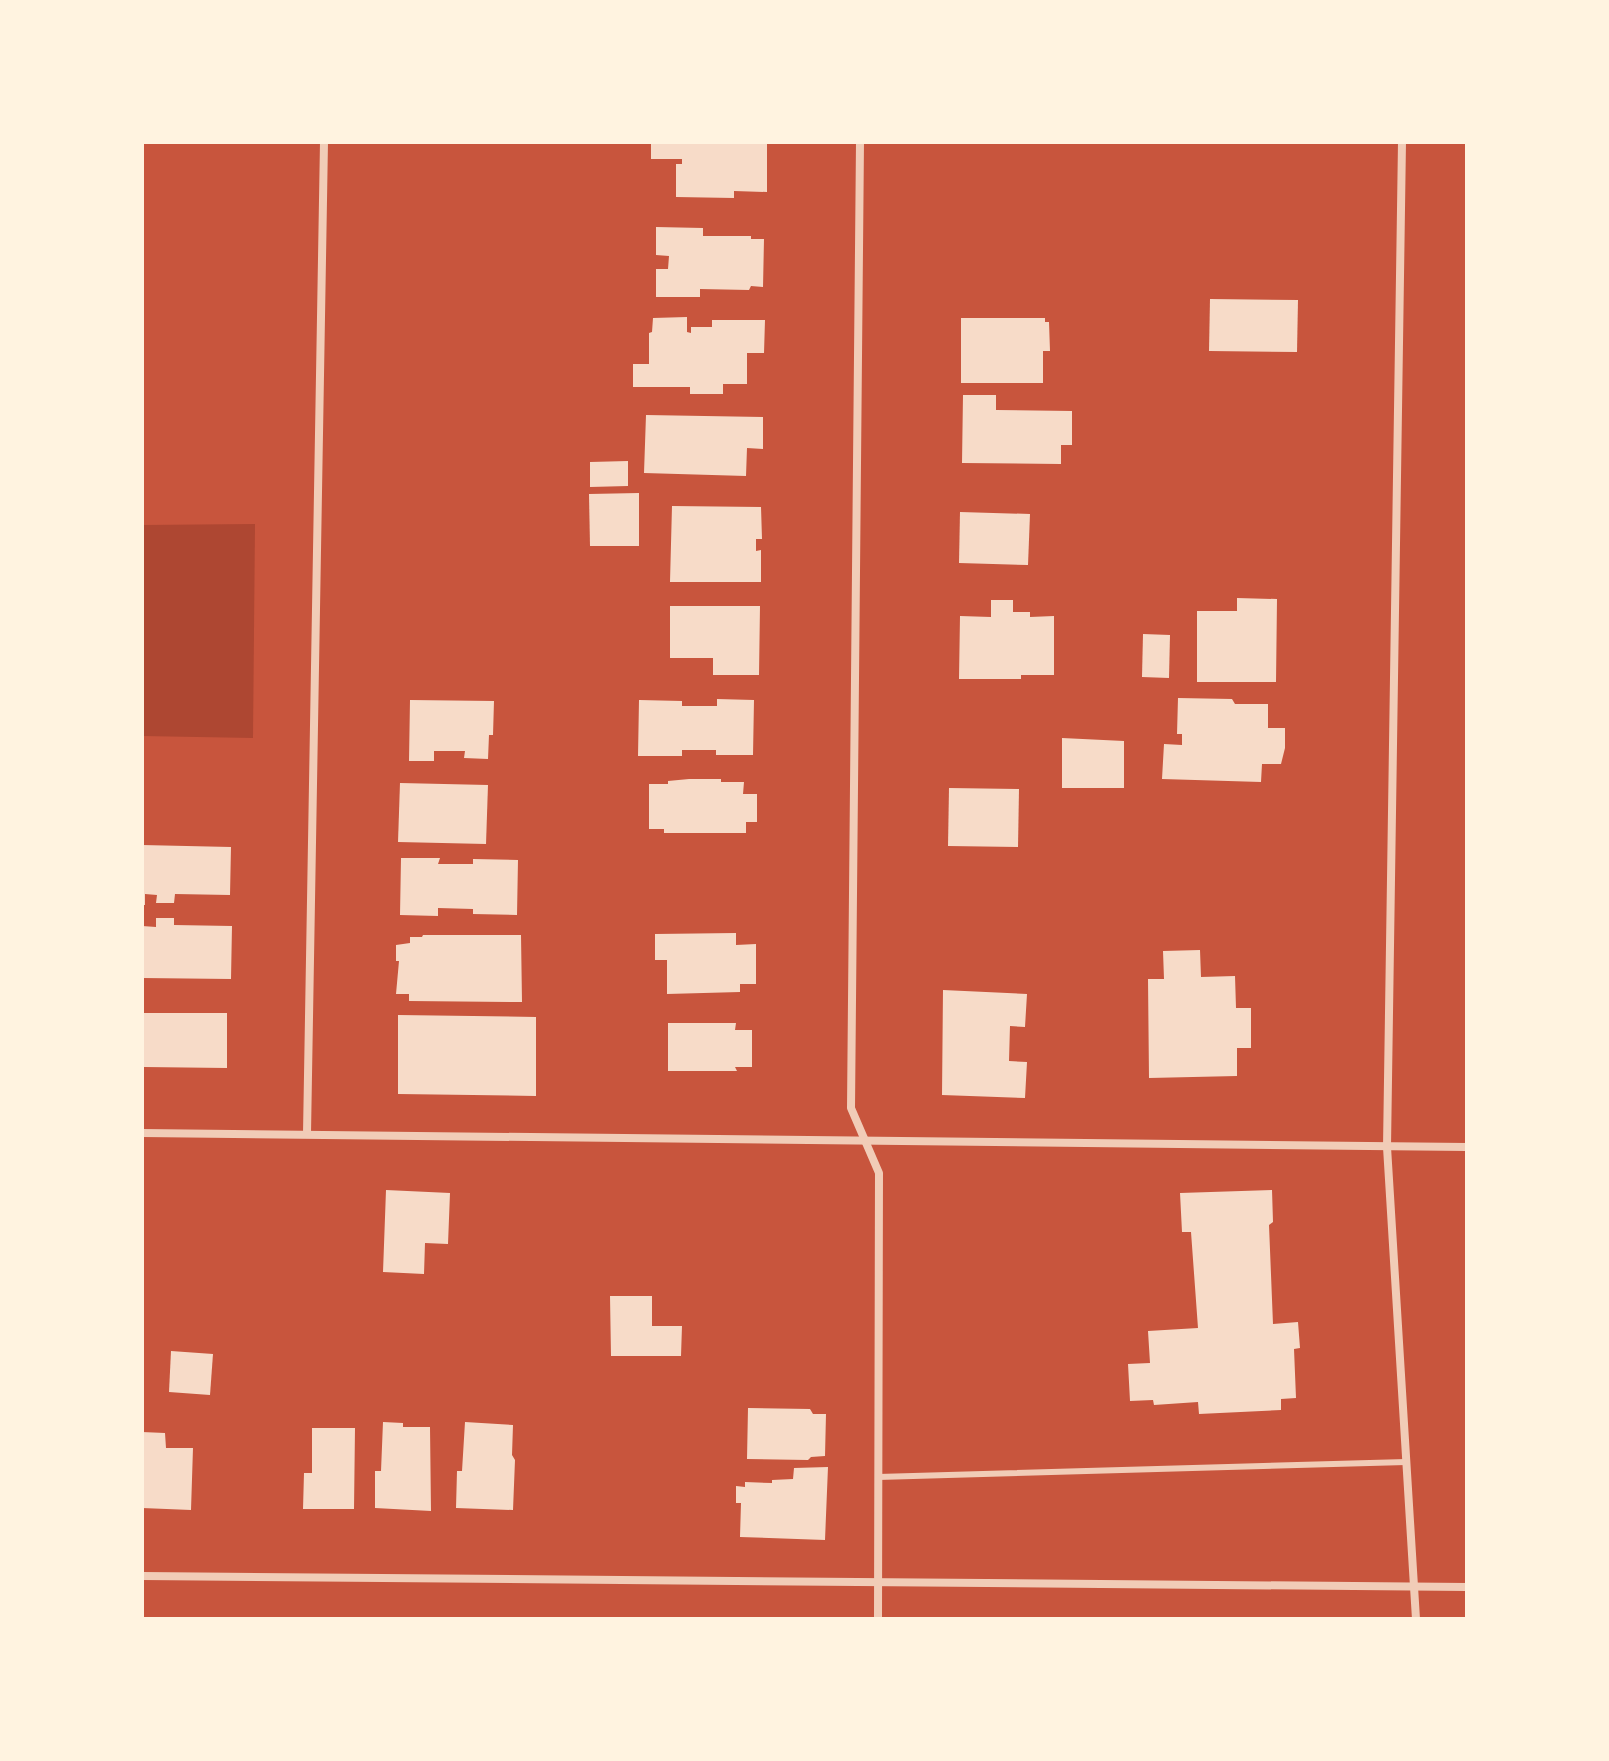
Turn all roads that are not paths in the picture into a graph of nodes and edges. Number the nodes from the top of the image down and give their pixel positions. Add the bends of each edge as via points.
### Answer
1 (324, 142) edge
2 (860, 142) edge
3 (1402, 142) edge
4 (142, 1133) edge
5 (307, 1134) junction
6 (864, 1139) junction
7 (1387, 1147) junction
8 (1467, 1147) edge
9 (1406, 1462) junction
10 (878, 1477) junction
11 (142, 1576) edge
12 (877, 1583) junction
13 (1414, 1587) junction
14 (1467, 1587) edge
15 (878, 1619) edge
16 (1416, 1619) edge

1 - 5 street
2 - 6 street via 851,1108
3 - 7 street
4 - 5 street
5 - 6 street
6 - 7 street
6 - 10 street via 879,1173
7 - 8 street
7 - 9 street
9 - 10 lane
9 - 13 street
10 - 12 street
11 - 12 street
12 - 13 street
12 - 15 street
13 - 14 street
13 - 16 street

